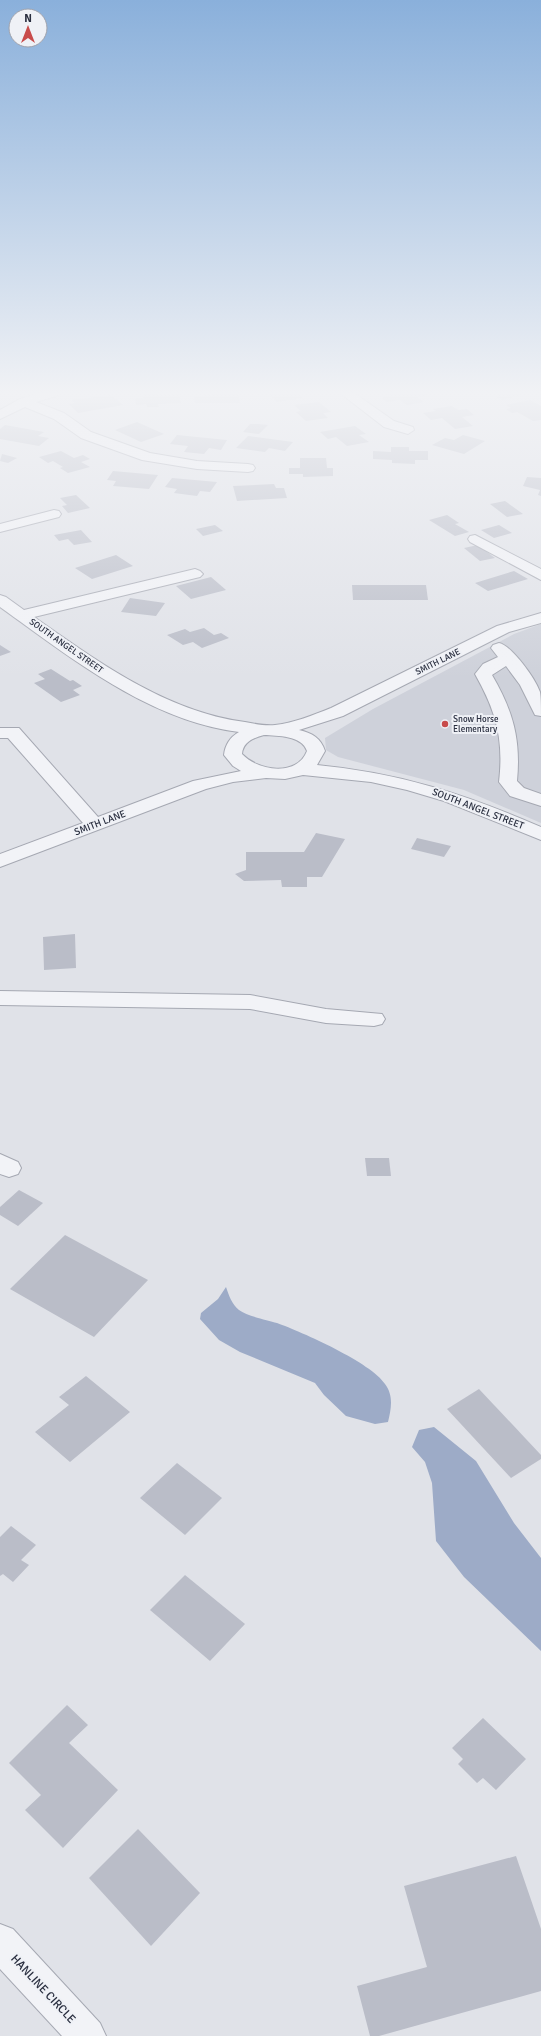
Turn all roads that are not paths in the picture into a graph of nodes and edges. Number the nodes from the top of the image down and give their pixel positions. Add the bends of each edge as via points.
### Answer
1 (54, 514) dead end
2 (0, 528) edge
3 (475, 539) dead end
4 (195, 574) dead end
5 (541, 575) edge
6 (0, 600) edge
7 (22, 615) junction
8 (541, 618) edge
9 (484, 639) junction
10 (509, 658) junction
11 (541, 711) edge
12 (337, 712) junction
13 (200, 719) junction
14 (271, 730) junction
15 (0, 733) edge
16 (234, 749) junction
17 (314, 749) junction
18 (300, 769) junction
19 (265, 773) junction
20 (368, 776) junction
21 (200, 785) junction
22 (541, 800) edge
23 (96, 825) junction
24 (537, 825) edge
25 (0, 861) edge
26 (0, 998) edge
27 (374, 1019) dead end
28 (0, 1942) edge
29 (87, 2036) edge

1 - 2 street
3 - 5 street
4 - 7 street
6 - 7 street, SOUTH ANGEL STREET
7 - 13 street, SOUTH ANGEL STREET via 96,668
8 - 9 street, SMITH LANE via 503,629
9 - 10 street via 499,647
9 - 12 street, SMITH LANE
10 - 11 street via 537,700
10 - 22 street via 488,668 483,674 504,714 511,759 508,782 516,792
12 - 14 street, SMITH LANE via 309,722
12 - 17 street, SMITH LANE via 322,727
13 - 14 street, SOUTH ANGEL STREET
13 - 16 street, SOUTH ANGEL STREET
14 - 16 street, SMITH LANE via 247,735
14 - 17 street, SOUTH ANGEL STREET via 302,735
15 - 23 street via 13,732
16 - 19 street, SOUTH ANGEL STREET via 237,762 244,767
16 - 21 street, SMITH LANE via 224,768
17 - 18 street, SMITH LANE via 313,758
17 - 20 street, SOUTH ANGEL STREET via 335,763
18 - 19 street, SOUTH ANGEL STREET via 283,773
18 - 20 street, SOUTH ANGEL STREET
19 - 21 street, SMITH LANE
20 - 24 street, SOUTH ANGEL STREET via 446,795
21 - 23 street, SMITH LANE
23 - 25 street, SMITH LANE
26 - 27 street via 250,1002 326,1016
28 - 29 street, HANLINE CIRCLE

